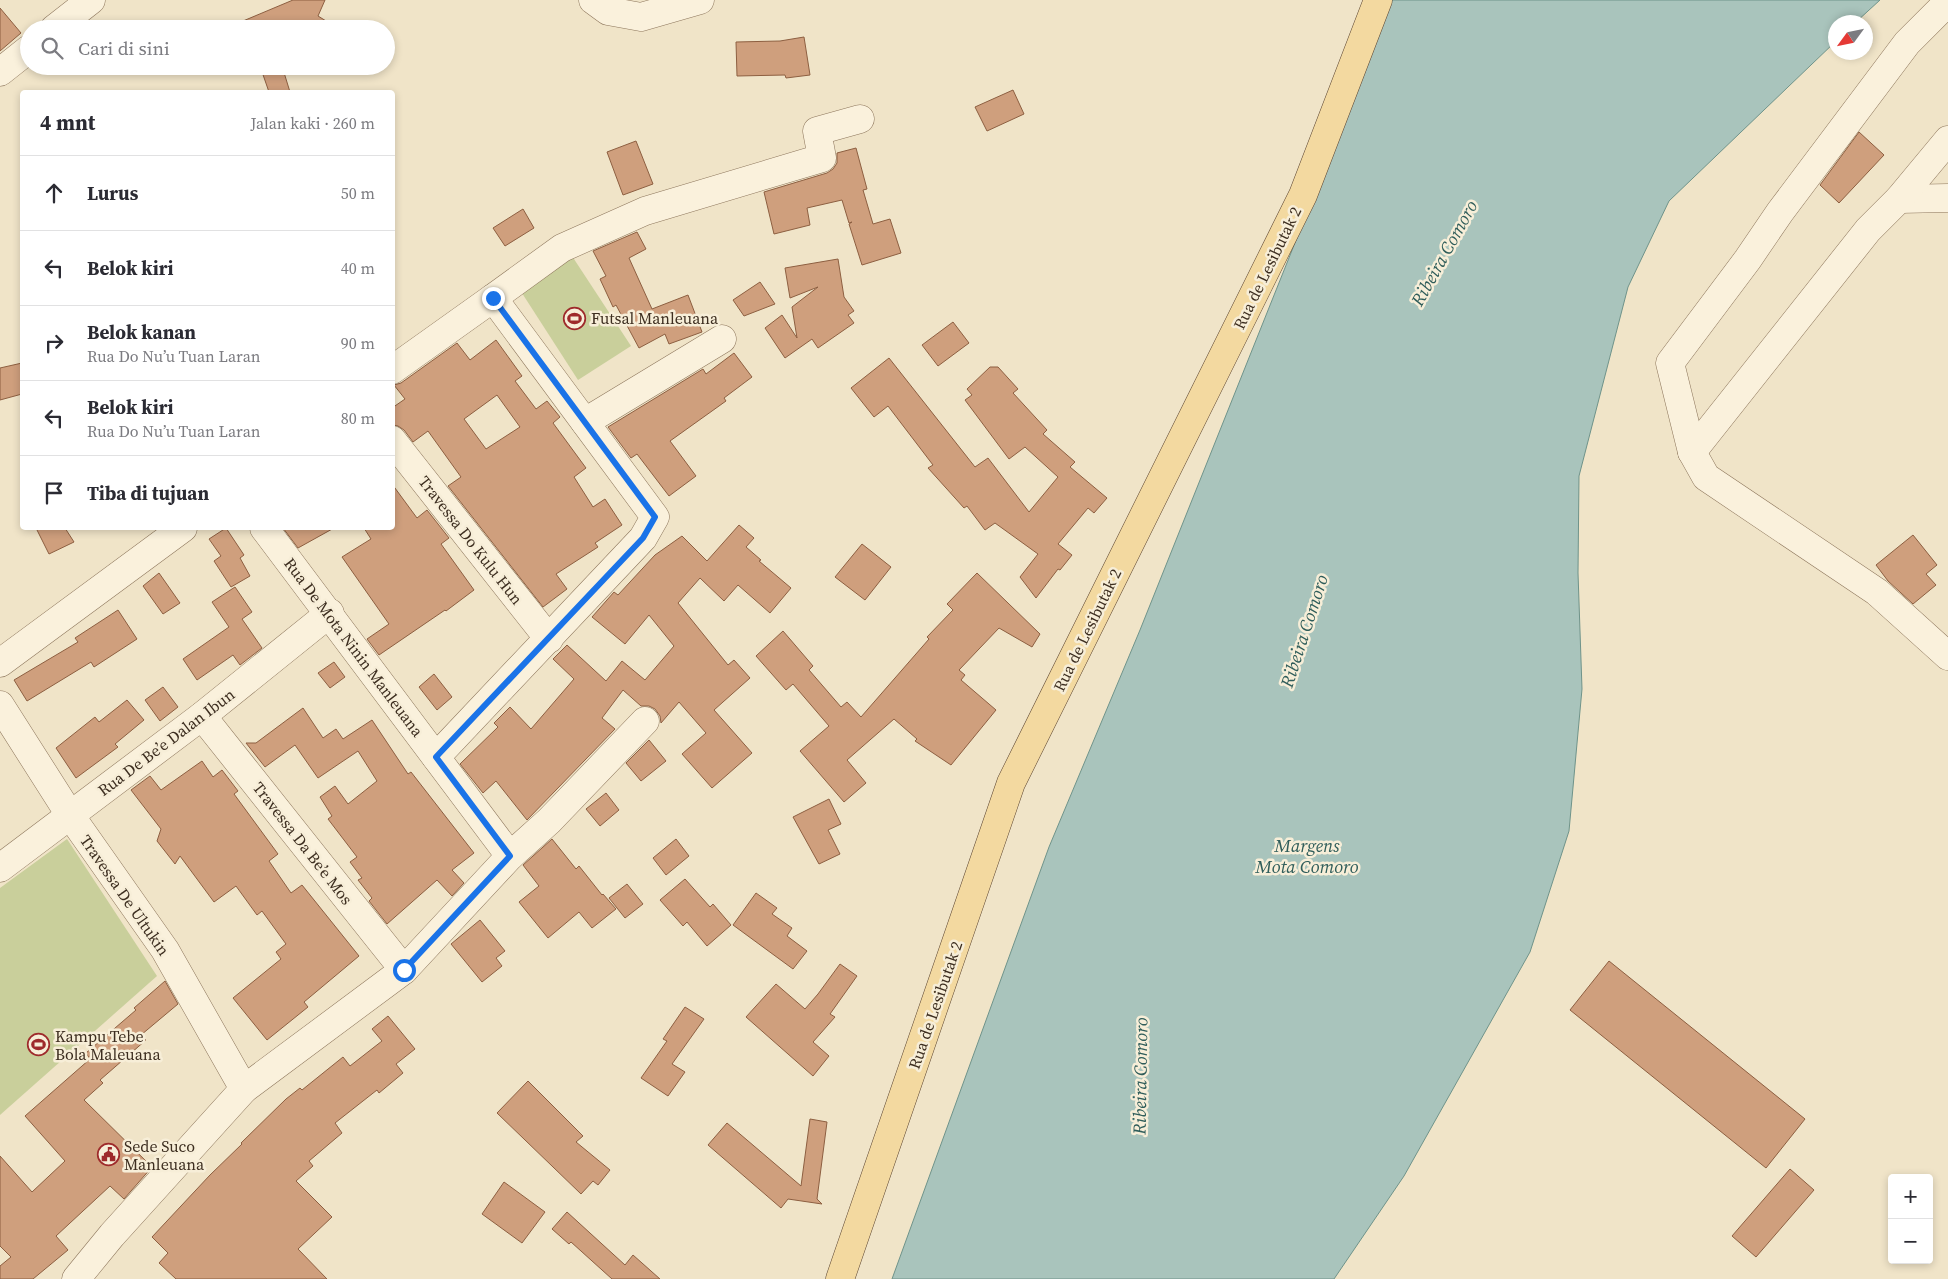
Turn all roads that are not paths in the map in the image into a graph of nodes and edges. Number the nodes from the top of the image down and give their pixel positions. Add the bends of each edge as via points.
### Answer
1 (91, 0) edge
2 (593, 0) edge
3 (700, 0) edge
4 (1378, 0) edge
5 (1948, 2) edge
6 (65, 20) edge
7 (20, 56) edge
8 (0, 72) edge
9 (860, 119) dead end
10 (1948, 140) edge
11 (1948, 198) edge
12 (1898, 199) junction
13 (493, 298) junction
14 (722, 340) dead end
15 (395, 368) edge
16 (585, 422) junction
17 (395, 444) edge
18 (1692, 452) junction
19 (180, 530) edge
20 (266, 530) edge
21 (330, 613) junction
22 (550, 639) junction
23 (1948, 656) edge
24 (0, 663) edge
25 (0, 705) edge
26 (202, 716) junction
27 (645, 721) dead end
28 (436, 757) junction
29 (70, 815) junction
30 (510, 856) junction
31 (0, 868) edge
32 (404, 970) junction
33 (244, 1089) junction
34 (76, 1279) edge
35 (840, 1279) edge

1 - 6 street
2 - 3 street via 608,11 641,17
4 - 35 main road, Rua de Lesibutak 2 via 1303,195 1011,783
5 - 18 street via 1907,43 1670,363
7 - 8 street
9 - 13 street via 817,131 822,158 645,211 562,248
10 - 12 street
11 - 12 street
12 - 18 street via 1868,230
13 - 15 street
13 - 16 street
14 - 16 street
16 - 22 street via 655,517 643,538
17 - 22 street, Travessa Do Kulu Hun
18 - 23 street via 1706,477 1877,592
19 - 24 street
20 - 21 street, Rua De Mota Ninin Manleuana
21 - 26 street, Rua De Be’e Dalan Ibun
21 - 28 street, Rua De Mota Ninin Manleuana
22 - 28 street
25 - 29 street, Travessa De Ultukin
26 - 29 street, Rua De Be’e Dalan Ibun
26 - 32 street, Travessa Da Be’e Mos
27 - 30 street via 549,821
28 - 30 street, Rua De Mota Ninin Manleuana
29 - 31 street, Rua De Be’e Dalan Ibun
29 - 33 street, Travessa De Ultukin via 165,950
30 - 32 street
32 - 33 street
33 - 34 street

